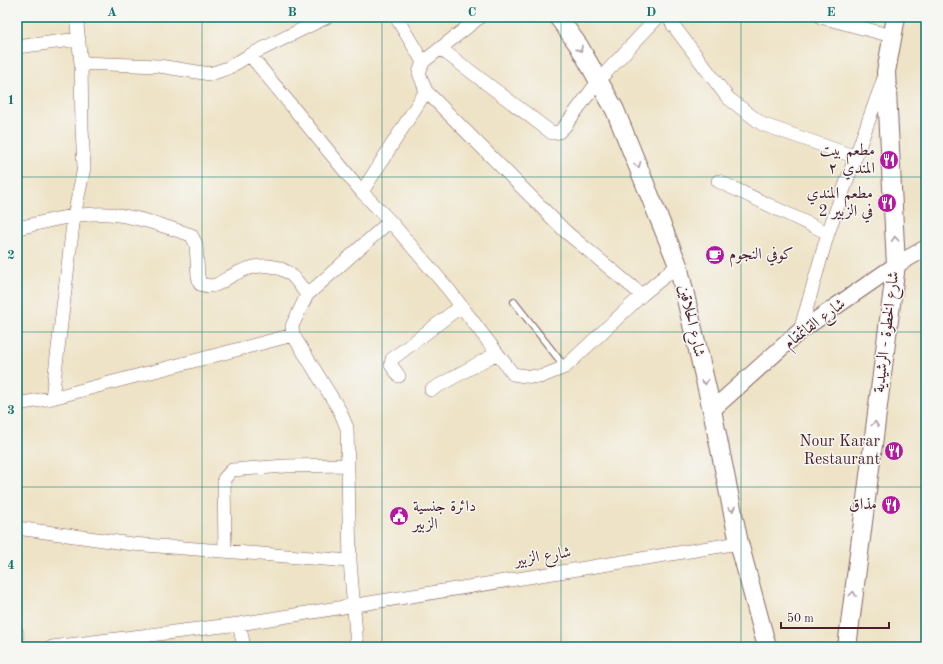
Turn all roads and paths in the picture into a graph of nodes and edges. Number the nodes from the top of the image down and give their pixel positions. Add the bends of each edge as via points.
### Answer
1 (80, 17) edge
2 (327, 17) edge
3 (396, 17) edge
4 (480, 17) edge
5 (558, 17) edge
6 (658, 17) edge
7 (669, 17) edge
8 (821, 17) edge
9 (896, 17) edge
10 (892, 36) junction
11 (79, 39) junction
12 (17, 47) edge
13 (441, 49) junction
14 (250, 55) junction
15 (422, 62) junction
16 (81, 63) junction
17 (886, 72) junction
18 (599, 80) junction
19 (426, 92) junction
20 (856, 157) junction
21 (718, 181) dead end
22 (362, 192) junction
23 (74, 216) junction
24 (390, 221) junction
25 (17, 228) edge
26 (828, 233) junction
27 (926, 248) edge
28 (678, 265) junction
29 (896, 265) junction
30 (307, 295) junction
31 (642, 295) junction
32 (514, 302) dead end
33 (461, 306) junction
34 (800, 331) junction
35 (293, 335) junction
36 (497, 353) junction
37 (565, 367) junction
38 (399, 376) dead end
39 (431, 390) dead end
40 (52, 398) junction
41 (17, 404) edge
42 (712, 410) junction
43 (348, 465) junction
44 (17, 528) edge
45 (739, 543) junction
46 (225, 551) junction
47 (350, 561) junction
48 (353, 605) junction
49 (239, 624) junction
50 (17, 633) edge
51 (17, 647) edge
52 (52, 647) edge
53 (244, 647) edge
54 (357, 647) edge
55 (767, 647) edge
56 (846, 647) edge

1 - 11 street via 77,25
2 - 14 street
3 - 15 street
4 - 13 street
5 -> 18 main road, شارع الحلاقين
6 - 18 street
7 - 20 street via 728,98 762,124
8 - 10 street
9 - 10 main road, شارع الخطوة - الرشيدية
10 - 17 main road, شارع الخطوة - الرشيدية
11 - 12 street
11 - 16 street
13 - 15 street
13 - 18 street via 552,133 559,132 565,126
14 - 16 street via 228,68 210,74 159,66
14 - 22 street
15 - 19 street via 419,73
16 - 23 street via 84,168
17 - 20 street
29 -> 17 main road, شارع الخطوة - الرشيدية
18 -> 28 main road, شارع الحلاقين via 616,110
19 - 22 street
19 - 31 street via 566,232
20 - 26 street
21 - 26 street
22 - 24 street
23 - 25 street
23 - 30 street via 114,215 149,221 190,235 196,244 200,284 216,285 232,275 259,265 289,272
23 - 40 street
24 - 30 street
24 - 33 street
26 - 34 street
27 - 29 street, شارع القائمقام
28 - 31 street
28 -> 42 main road, شارع الحلاقين
29 - 34 street, شارع القائمقام
56 -> 29 main road, شارع الخطوة - الرشيدية
30 - 35 street via 292,326
31 - 37 street
32 - 37 lane
33 - 36 street
33 - 38 street via 392,359 391,365
34 - 42 street, شارع القائمقام
35 - 40 street
35 - 43 street via 340,411 347,428
36 - 37 street via 513,374 540,377
36 - 39 street
40 - 41 street
42 -> 45 main road, شارع الحلاقين
43 - 46 street via 232,470 224,479
43 - 47 street
44 - 46 street via 132,544
45 - 48 street, شارع الزبير
45 - 55 main road, شارع الحلاقين
46 - 47 street
47 - 48 street
48 - 49 street, شارع الزبير
48 - 54 street
49 - 52 street, شارع الزبير
49 - 53 street
50 - 51 street

